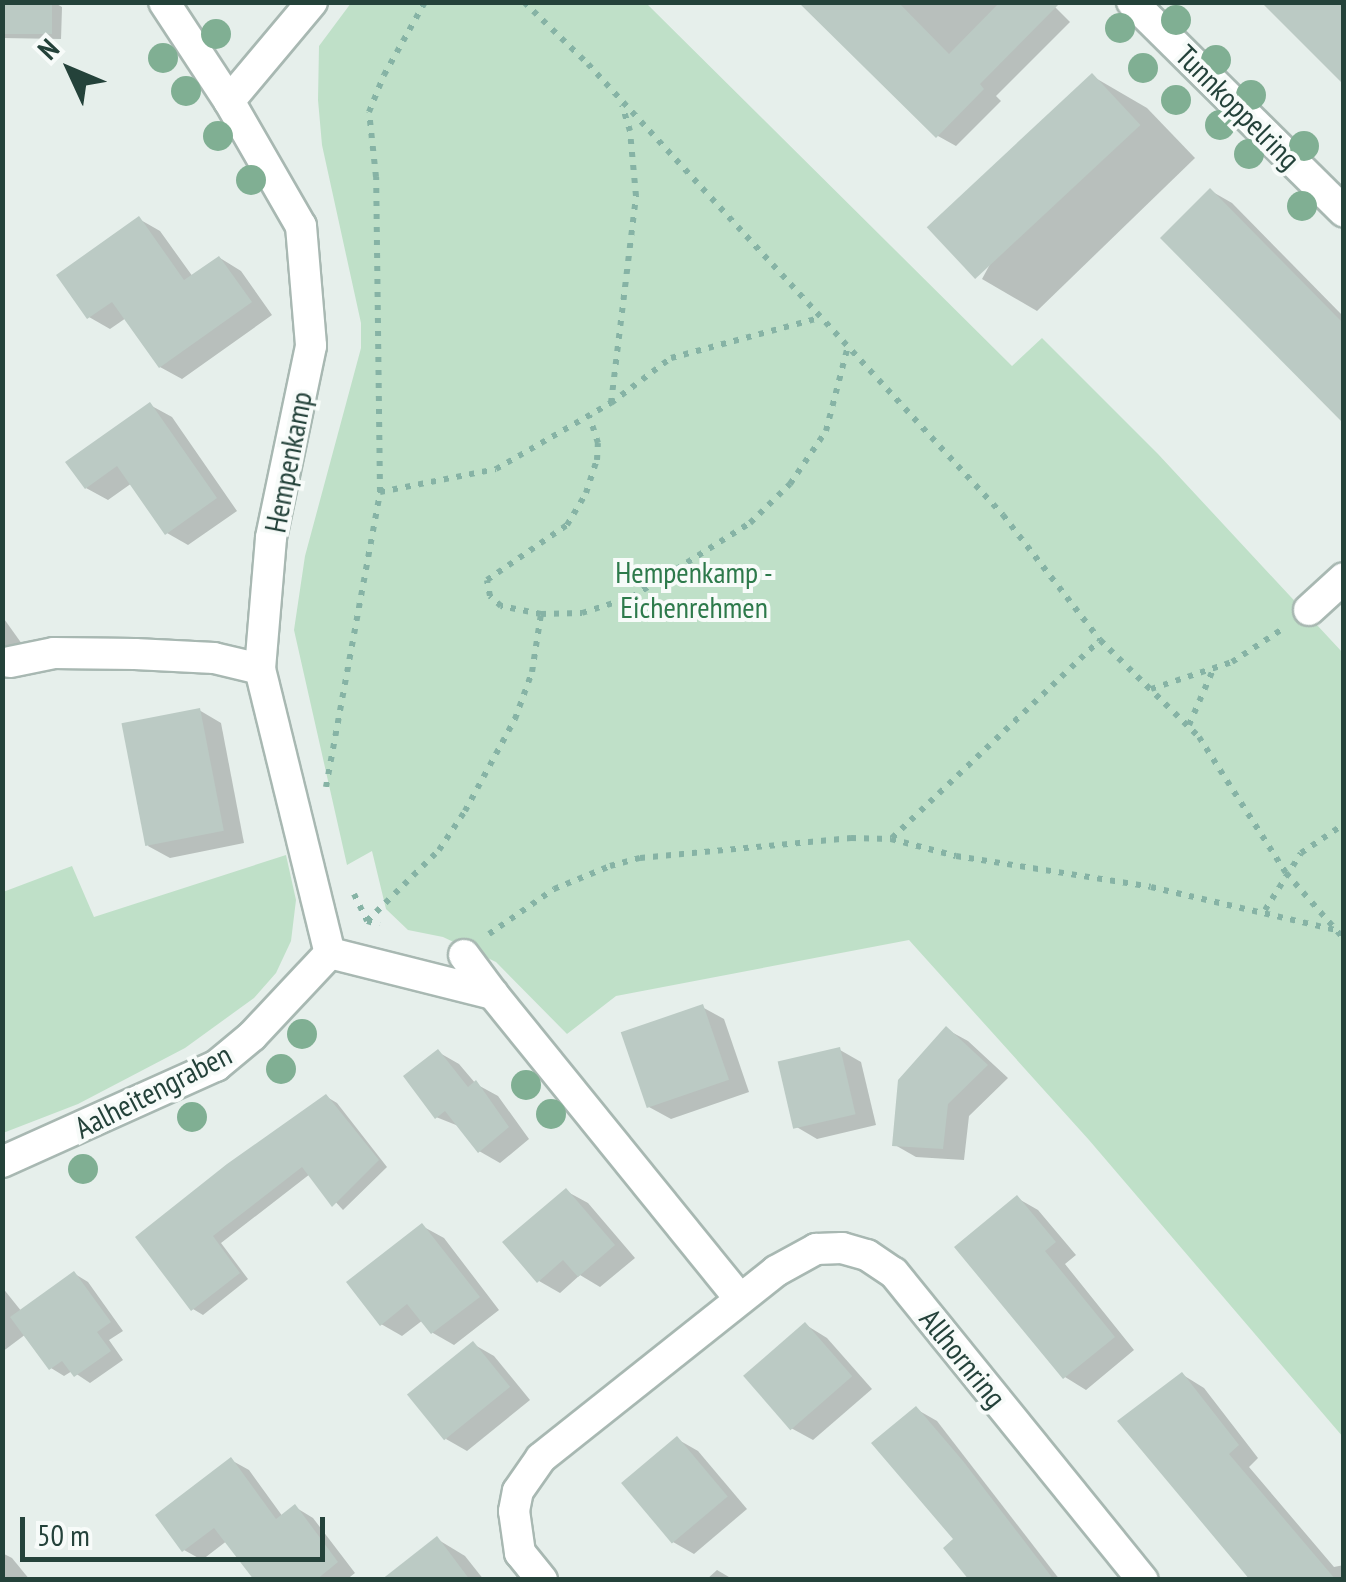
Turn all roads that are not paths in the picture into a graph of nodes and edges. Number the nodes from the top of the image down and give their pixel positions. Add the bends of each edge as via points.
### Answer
1 (164, 2) edge
2 (312, 2) edge
3 (1132, 2) edge
4 (229, 101) junction
5 (1344, 212) edge
6 (1344, 578) edge
7 (1309, 610) road end
8 (10, 662) dead end
9 (260, 669) junction
10 (330, 953) junction
11 (464, 955) road end
12 (494, 994) junction
13 (2, 1162) edge
14 (740, 1299) junction
15 (542, 1580) edge
16 (1143, 1580) edge

1 - 4 street, Hempenkamp
2 - 4 street
3 - 5 street, Tunnkoppelring
4 - 9 street, Hempenkamp via 301,226 311,346 272,538
6 - 7 street
8 - 9 street via 54,653 135,654 214,658
9 - 10 street, Hempenkamp
10 - 12 street
10 - 13 street, Aalheitengraben via 216,1066
11 - 12 street
12 - 14 street
14 - 15 street, Allhornring via 559,1440 530,1472 518,1491 514,1531 520,1553
14 - 16 street, Allhornring via 816,1250 842,1248 883,1263

